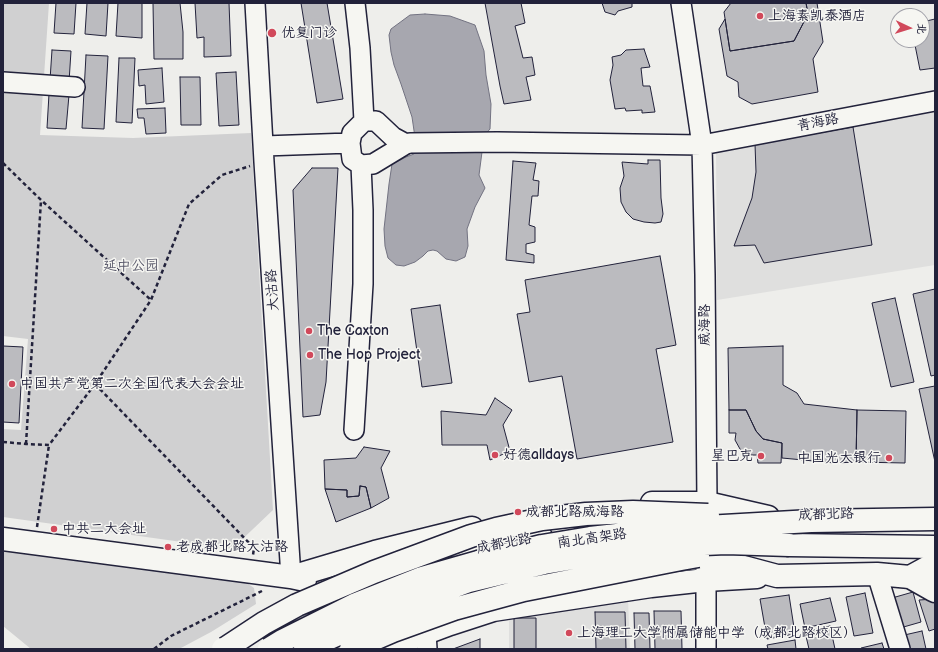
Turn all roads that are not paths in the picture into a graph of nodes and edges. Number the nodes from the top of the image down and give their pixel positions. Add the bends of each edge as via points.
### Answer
1 (255, 3) edge
2 (355, 3) edge
3 (681, 3) edge
4 (3, 82) edge
5 (75, 87) dead end
6 (935, 101) edge
7 (364, 121) junction
8 (408, 143) junction
9 (350, 144) junction
10 (702, 145) junction
11 (264, 154) junction
12 (361, 165) junction
13 (354, 430) dead end
14 (584, 506) junction
15 (935, 511) edge
16 (706, 512) junction
17 (935, 519) edge
18 (811, 521) junction
19 (652, 523) junction
20 (457, 531) junction
21 (3, 539) edge
22 (789, 545) junction
23 (935, 547) edge
24 (706, 557) junction
25 (427, 561) junction
26 (935, 565) edge
27 (877, 574) junction
28 (777, 576) junction
29 (291, 577) junction
30 (910, 577) junction
31 (935, 577) edge
32 (706, 580) junction
33 (344, 588) junction
34 (935, 591) edge
35 (444, 600) junction
36 (295, 604) junction
37 (480, 615) junction
38 (426, 641) edge
39 (221, 649) edge
40 (269, 649) edge
41 (296, 649) edge
42 (305, 649) edge
43 (318, 649) edge
44 (351, 649) edge
45 (383, 649) edge
46 (706, 649) edge
47 (900, 649) edge

1 - 11 street, 大沽路
2 - 7 street
3 - 10 street, 威海路
4 - 5 street
6 - 10 street, 青海路
7 - 8 street via 376,121 394,137
7 - 9 street via 352,133
8 - 10 street, 青海路
8 - 12 street via 373,164
9 - 11 street
9 - 12 street via 352,159
10 - 16 street, 威海路
11 - 29 street, 大沽路
12 - 13 street via 363,284
14 - 16 main road via 645,503
14 - 19 main road
14 - 20 main road
15 - 16 main road, 成都北路 via 768,517
16 - 19 main road, 成都北路
16 - 24 street, 威海路
17 - 18 main road, 南北高架路, bridge
18 - 39 main road, bridge via 633,512 564,516 524,523 471,536 297,604
18 - 40 main road, 南北高架路, bridge via 671,529 590,538 528,549 422,578 354,605
19 - 25 main road, 成都北路 via 584,529
20 - 25 main road
20 - 29 main road
21 - 29 main road
22 - 23 main road, 南北高架路
22 - 42 main road, 南北高架路, bridge via 726,543 638,547 544,563 469,581 402,606
22 - 44 main road, bridge via 681,559 524,590 454,609
24 - 28 main road
24 - 32 street, 威海路
24 - 35 main road via 543,576 491,586
25 - 33 main road, 成都北路
26 - 30 main road
27 - 28 main road
27 - 30 main road
27 - 47 street
28 - 32 main road
29 - 33 main road
30 - 31 main road
30 - 34 main road
32 - 37 main road via 493,610
32 - 46 street, 威海路
33 - 36 main road, 成都北路
35 - 37 main road
35 - 43 main road via 352,633
36 - 39 main road, 成都北路 via 235,632
36 - 41 street
37 - 38 main road via 450,624
38 - 45 main road

